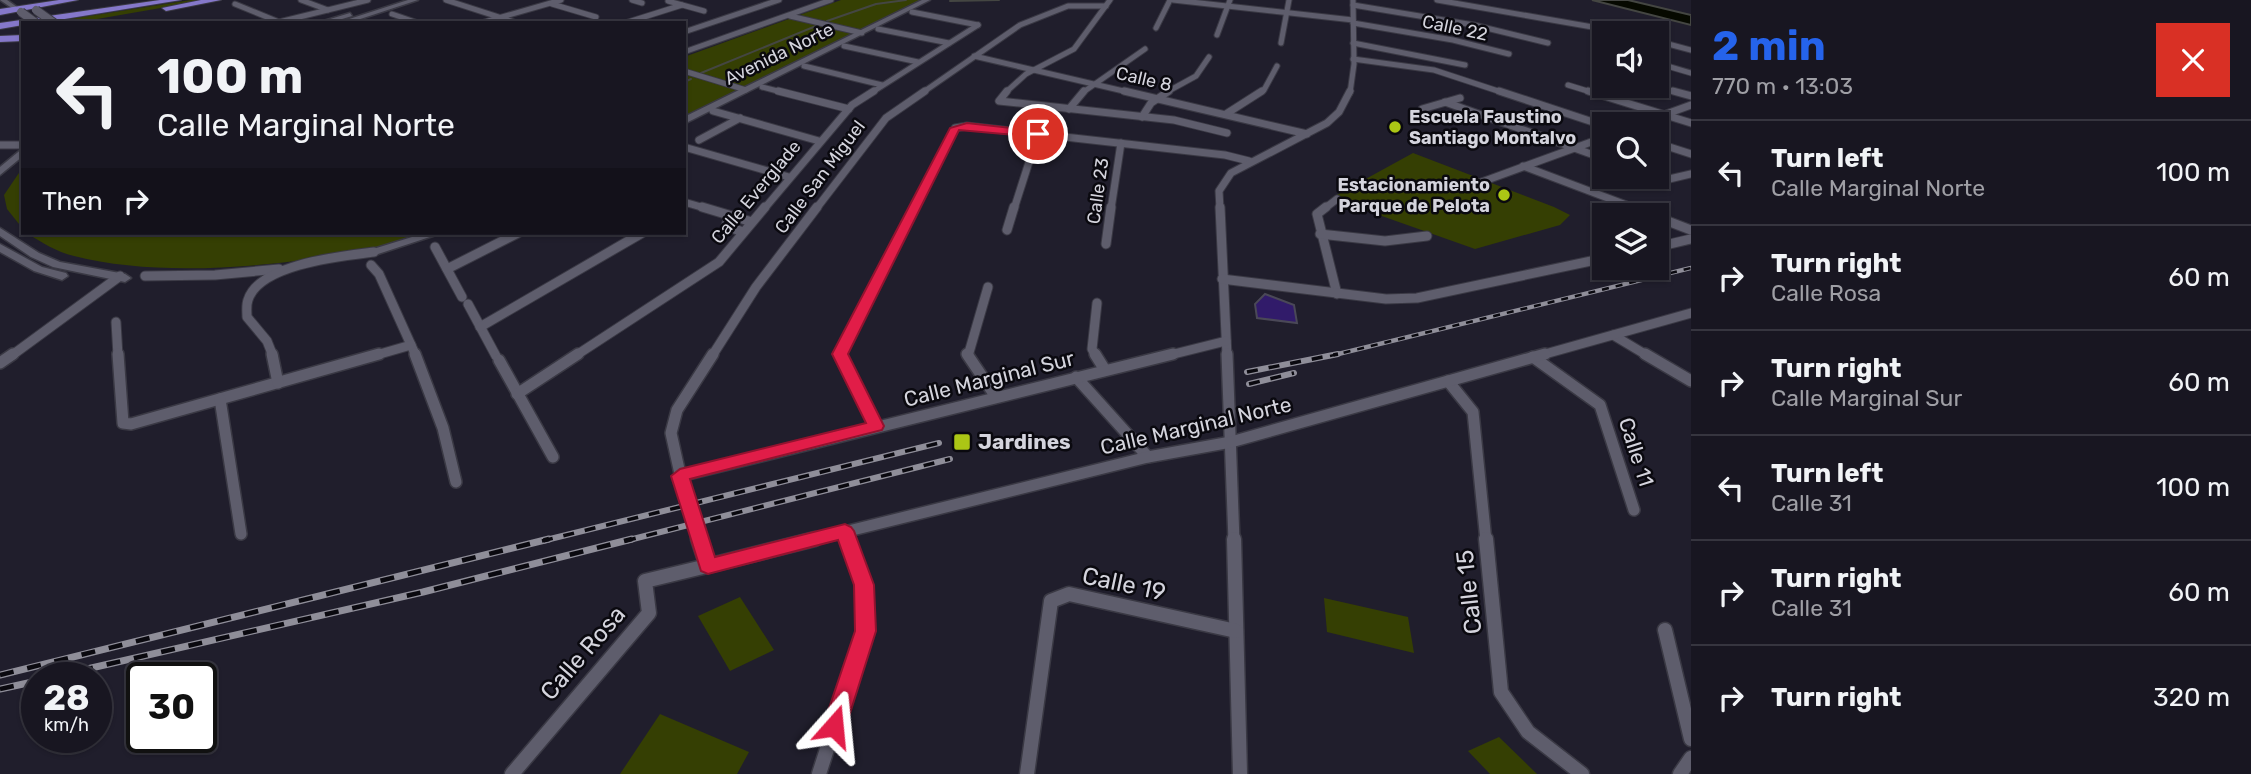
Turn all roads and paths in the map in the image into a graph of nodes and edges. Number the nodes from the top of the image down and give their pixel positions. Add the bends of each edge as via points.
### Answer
1 (73, 0) edge
2 (149, 0) edge
3 (177, 0) edge
4 (217, 0) edge
5 (301, 0) edge
6 (368, 0) edge
7 (415, 0) edge
8 (446, 0) edge
9 (540, 0) edge
10 (561, 0) edge
11 (632, 0) edge
12 (758, 0) edge
13 (779, 0) edge
14 (831, 0) edge
15 (927, 0) edge
16 (1172, 0) edge
17 (1289, 0) edge
18 (1437, 0) edge
19 (2, 1) edge
20 (668, 1) edge
21 (550, 3) junction
22 (642, 3) dead end
23 (770, 3) junction
24 (1108, 3) edge
25 (1228, 3) edge
26 (1353, 3) edge
27 (235, 4) dead end
28 (682, 5) junction
29 (19, 7) edge
30 (33, 8) junction
31 (379, 9) junction
32 (328, 10) junction
33 (704, 11) dead end
34 (0, 12) edge
35 (912, 12) dead end
36 (392, 13) dead end
37 (1286, 13) junction
38 (122, 15) junction
39 (718, 15) dead end
40 (788, 15) junction
41 (500, 17) junction
42 (596, 17) dead end
43 (728, 18) junction
44 (21, 21) edge
45 (22, 21) edge
46 (34, 21) edge
47 (51, 21) edge
48 (90, 21) edge
49 (101, 21) edge
50 (275, 21) edge
51 (281, 21) edge
52 (340, 21) edge
53 (341, 21) edge
54 (413, 21) edge
55 (487, 21) edge
56 (511, 21) edge
57 (631, 21) edge
58 (1353, 22) junction
59 (0, 24) edge
60 (1592, 27) edge
61 (1156, 28) dead end
62 (878, 29) dead end
63 (686, 32) edge
64 (862, 33) junction
65 (1217, 35) dead end
66 (21, 36) edge
67 (0, 38) edge
68 (949, 43) junction
69 (1281, 43) dead end
70 (1353, 43) junction
71 (1548, 43) dead end
72 (1669, 44) edge
73 (844, 46) dead end
74 (1145, 49) dead end
75 (1691, 50) edge
76 (686, 51) edge
77 (1509, 54) dead end
78 (974, 56) junction
79 (1209, 57) dead end
80 (1353, 59) junction
81 (918, 62) junction
82 (1465, 65) dead end
83 (804, 66) dead end
84 (1277, 66) dead end
85 (1669, 67) edge
86 (1032, 69) junction
87 (686, 72) edge
88 (1691, 73) edge
89 (1093, 83) junction
90 (882, 85) junction
91 (1568, 85) dead end
92 (762, 87) dead end
93 (746, 90) junction
94 (1669, 90) edge
95 (1691, 96) edge
96 (1157, 98) junction
97 (1460, 98) dead end
98 (1445, 102) junction
99 (1691, 105) edge
100 (849, 109) junction
101 (1069, 109) junction
102 (1422, 109) dead end
103 (713, 111) dead end
104 (1654, 112) edge
105 (1669, 113) edge
106 (1226, 114) junction
107 (1669, 116) edge
108 (1142, 117) junction
109 (740, 118) junction
110 (686, 120) edge
111 (1592, 121) edge
112 (1691, 123) edge
113 (1227, 133) dead end
114 (1038, 134) junction
115 (1307, 134) junction
116 (699, 140) dead end
117 (819, 141) junction
118 (1592, 141) edge
119 (1121, 144) junction
120 (0, 145) edge
121 (21, 146) edge
122 (21, 147) edge
123 (21, 147) edge
124 (686, 147) edge
125 (1669, 147) edge
126 (1574, 148) junction
127 (1592, 154) edge
128 (1691, 154) edge
129 (1249, 161) junction
130 (0, 162) edge
131 (1523, 166) junction
132 (0, 172) edge
133 (1691, 174) edge
134 (789, 177) junction
135 (1669, 179) edge
136 (1479, 183) dead end
137 (1336, 200) dead end
138 (1621, 203) edge
139 (686, 205) edge
140 (729, 216) junction
141 (1669, 221) edge
142 (752, 222) junction
143 (1007, 230) dead end
144 (1691, 230) edge
145 (0, 231) edge
146 (743, 232) junction
147 (1320, 234) junction
148 (429, 235) edge
149 (514, 235) edge
150 (639, 235) edge
151 (1427, 236) dead end
152 (1691, 239) edge
153 (1106, 244) dead end
154 (1669, 244) edge
155 (0, 247) edge
156 (435, 247) dead end
157 (374, 252) junction
158 (1592, 261) edge
159 (371, 265) dead end
160 (286, 268) junction
161 (447, 269) junction
162 (273, 275) junction
163 (145, 276) dead end
164 (119, 278) junction
165 (1222, 279) junction
166 (988, 287) dead end
167 (1337, 294) junction
168 (1097, 303) dead end
169 (1690, 314) edge
170 (116, 322) dead end
171 (480, 327) junction
172 (1612, 335) junction
173 (1226, 341) junction
174 (411, 345) junction
175 (1533, 357) junction
176 (0, 363) edge
177 (1105, 370) junction
178 (1076, 377) junction
179 (1448, 381) junction
180 (1691, 381) edge
181 (278, 383) junction
182 (517, 394) junction
183 (996, 397) junction
184 (220, 399) junction
185 (876, 426) junction
186 (1231, 442) junction
187 (553, 457) dead end
188 (1147, 457) junction
189 (680, 476) junction
190 (456, 482) dead end
191 (1634, 510) dead end
192 (845, 531) junction
193 (241, 534) dead end
194 (708, 566) junction
195 (1665, 630) dead end
196 (1236, 631) junction
197 (1691, 739) edge
198 (1691, 758) edge
199 (512, 774) edge
200 (819, 774) edge
201 (1027, 774) edge
202 (1240, 774) edge
203 (1582, 774) edge
204 (1679, 774) edge

1 - 30 highway
2 - 59 highway
3 - 45 highway
4 - 38 highway
5 - 32 street
6 - 32 street
7 - 31 street
8 - 41 street
9 - 21 street
10 - 21 street
11 - 22 street
12 - 23 street
13 - 23 street
14 - 40 street
15 - 64 street, Avenida Norte
16 - 25 street, Calle 22
16 - 61 street
17 - 37 street
18 - 60 street
19 - 29 street
20 - 28 street
21 - 41 street
21 - 42 street
23 - 43 street
24 - 78 street, Calle San Miguel via 1068,6 1020,25
24 - 86 street via 1076,48
25 - 37 street, Calle 22
25 - 65 street
26 - 58 street
26 - 71 street
27 - 50 street
28 - 33 street
28 - 57 street
29 - 30 highway
29 - 34 highway
29 - 46 street, bridge
30 - 47 street, bridge
31 - 52 street
31 - 53 street
32 - 51 street
35 - 68 street, Calle Everglade via 978,24
36 - 54 street
37 - 58 street, Calle 22
37 - 69 street
38 - 48 highway
38 - 49 highway
39 - 43 street
40 - 64 street
40 - 76 street
41 - 55 street
41 - 56 street
43 - 63 street
44 - 59 highway
58 - 70 street
58 - 77 street, Calle 22
62 - 68 street
64 - 93 street, Avenida Norte
66 - 67 highway
68 - 81 street, Calle Everglade
70 - 80 street
70 - 82 street
72 - 75 street
73 - 81 street
74 - 89 street via 1130,64
78 - 86 street, Calle 8
78 - 189 street, Calle San Miguel via 886,118 756,287 677,410 671,433
79 - 96 street via 1196,76
80 - 111 street via 1434,70
80 - 115 street via 1349,96 1336,117
81 - 90 street, Calle Everglade
83 - 90 street
84 - 106 street via 1264,90
85 - 88 street
86 - 89 street, Calle 8
86 - 101 street via 1012,83 999,101
87 - 93 street
89 - 96 street, Calle 8
89 - 101 street via 1079,92
90 - 100 street, Calle Everglade
91 - 104 street
92 - 100 street
93 - 110 street, Avenida Norte
94 - 95 street
96 - 106 street, Calle 8
96 - 108 street via 1144,107
97 - 98 street
98 - 102 street
98 - 126 street
99 - 105 street
100 - 117 street, Calle Everglade
101 - 108 street
103 - 109 street
106 - 115 street, Calle 8
107 - 112 street
108 - 113 street
109 - 116 street
109 - 117 street
114 - 119 street
114 - 143 street
114 - 185 street via 956,128 840,354
115 - 129 street
117 - 134 street, Calle Everglade
118 - 126 street
119 - 129 street
119 - 153 street, Calle 23
120 - 121 street
122 - 130 street
123 - 132 street
124 - 134 street
125 - 128 street
126 - 127 street
126 - 131 street
129 - 165 street via 1229,175 1219,191
131 - 136 street
131 - 138 street
133 - 135 street
134 - 142 street, Calle Everglade
137 - 147 street via 1317,214
139 - 140 street
140 - 142 street
140 - 146 street via 726,226
141 - 144 street
142 - 146 street, Calle Everglade
145 - 164 street via 57,265
146 - 182 street, Calle Everglade via 719,262
147 - 151 street via 1385,241
147 - 167 street
148 - 157 street
149 - 161 street
150 - 171 street
152 - 154 street
155 - 164 street via 38,269 75,278
156 - 161 street
157 - 160 street
157 - 162 street via 317,269
158 - 167 street via 1417,298
159 - 174 street
160 - 162 street
160 - 163 street
161 - 171 street
162 - 181 street via 254,292 246,312 248,321 269,345
164 - 176 street
165 - 167 street
165 - 173 street
166 - 183 street via 967,354
168 - 177 street via 1092,349
169 - 172 street, Calle Marginal Norte
170 - 184 street via 123,423
171 - 182 street
172 - 175 street, Calle Marginal Norte
172 - 180 street
173 - 177 street, Calle Marginal Sur
173 - 186 street
174 - 181 street
174 - 190 street via 441,422
175 - 179 street, Calle Marginal Norte
175 - 191 street, Calle 11 via 1600,405
177 - 178 street, Calle Marginal Sur
178 - 183 street, Calle Marginal Sur
178 - 188 street
179 - 186 street, Calle Marginal Norte
179 - 203 street, Calle 15 via 1474,412 1501,692 1528,732
181 - 184 street
182 - 187 street
183 - 185 street, Calle Marginal Sur
184 - 193 street
185 - 189 street, Calle Marginal Sur
186 - 188 street, Calle Marginal Norte
186 - 196 street
188 - 192 street, Calle Marginal Norte
189 - 194 street, bridge
192 - 194 street, Calle Marginal Norte
192 - 200 street via 864,585 865,631
194 - 199 street, Calle Rosa via 645,581 649,613
195 - 197 street
196 - 201 street, Calle 19 via 1069,594 1051,601
196 - 202 street
198 - 204 street

